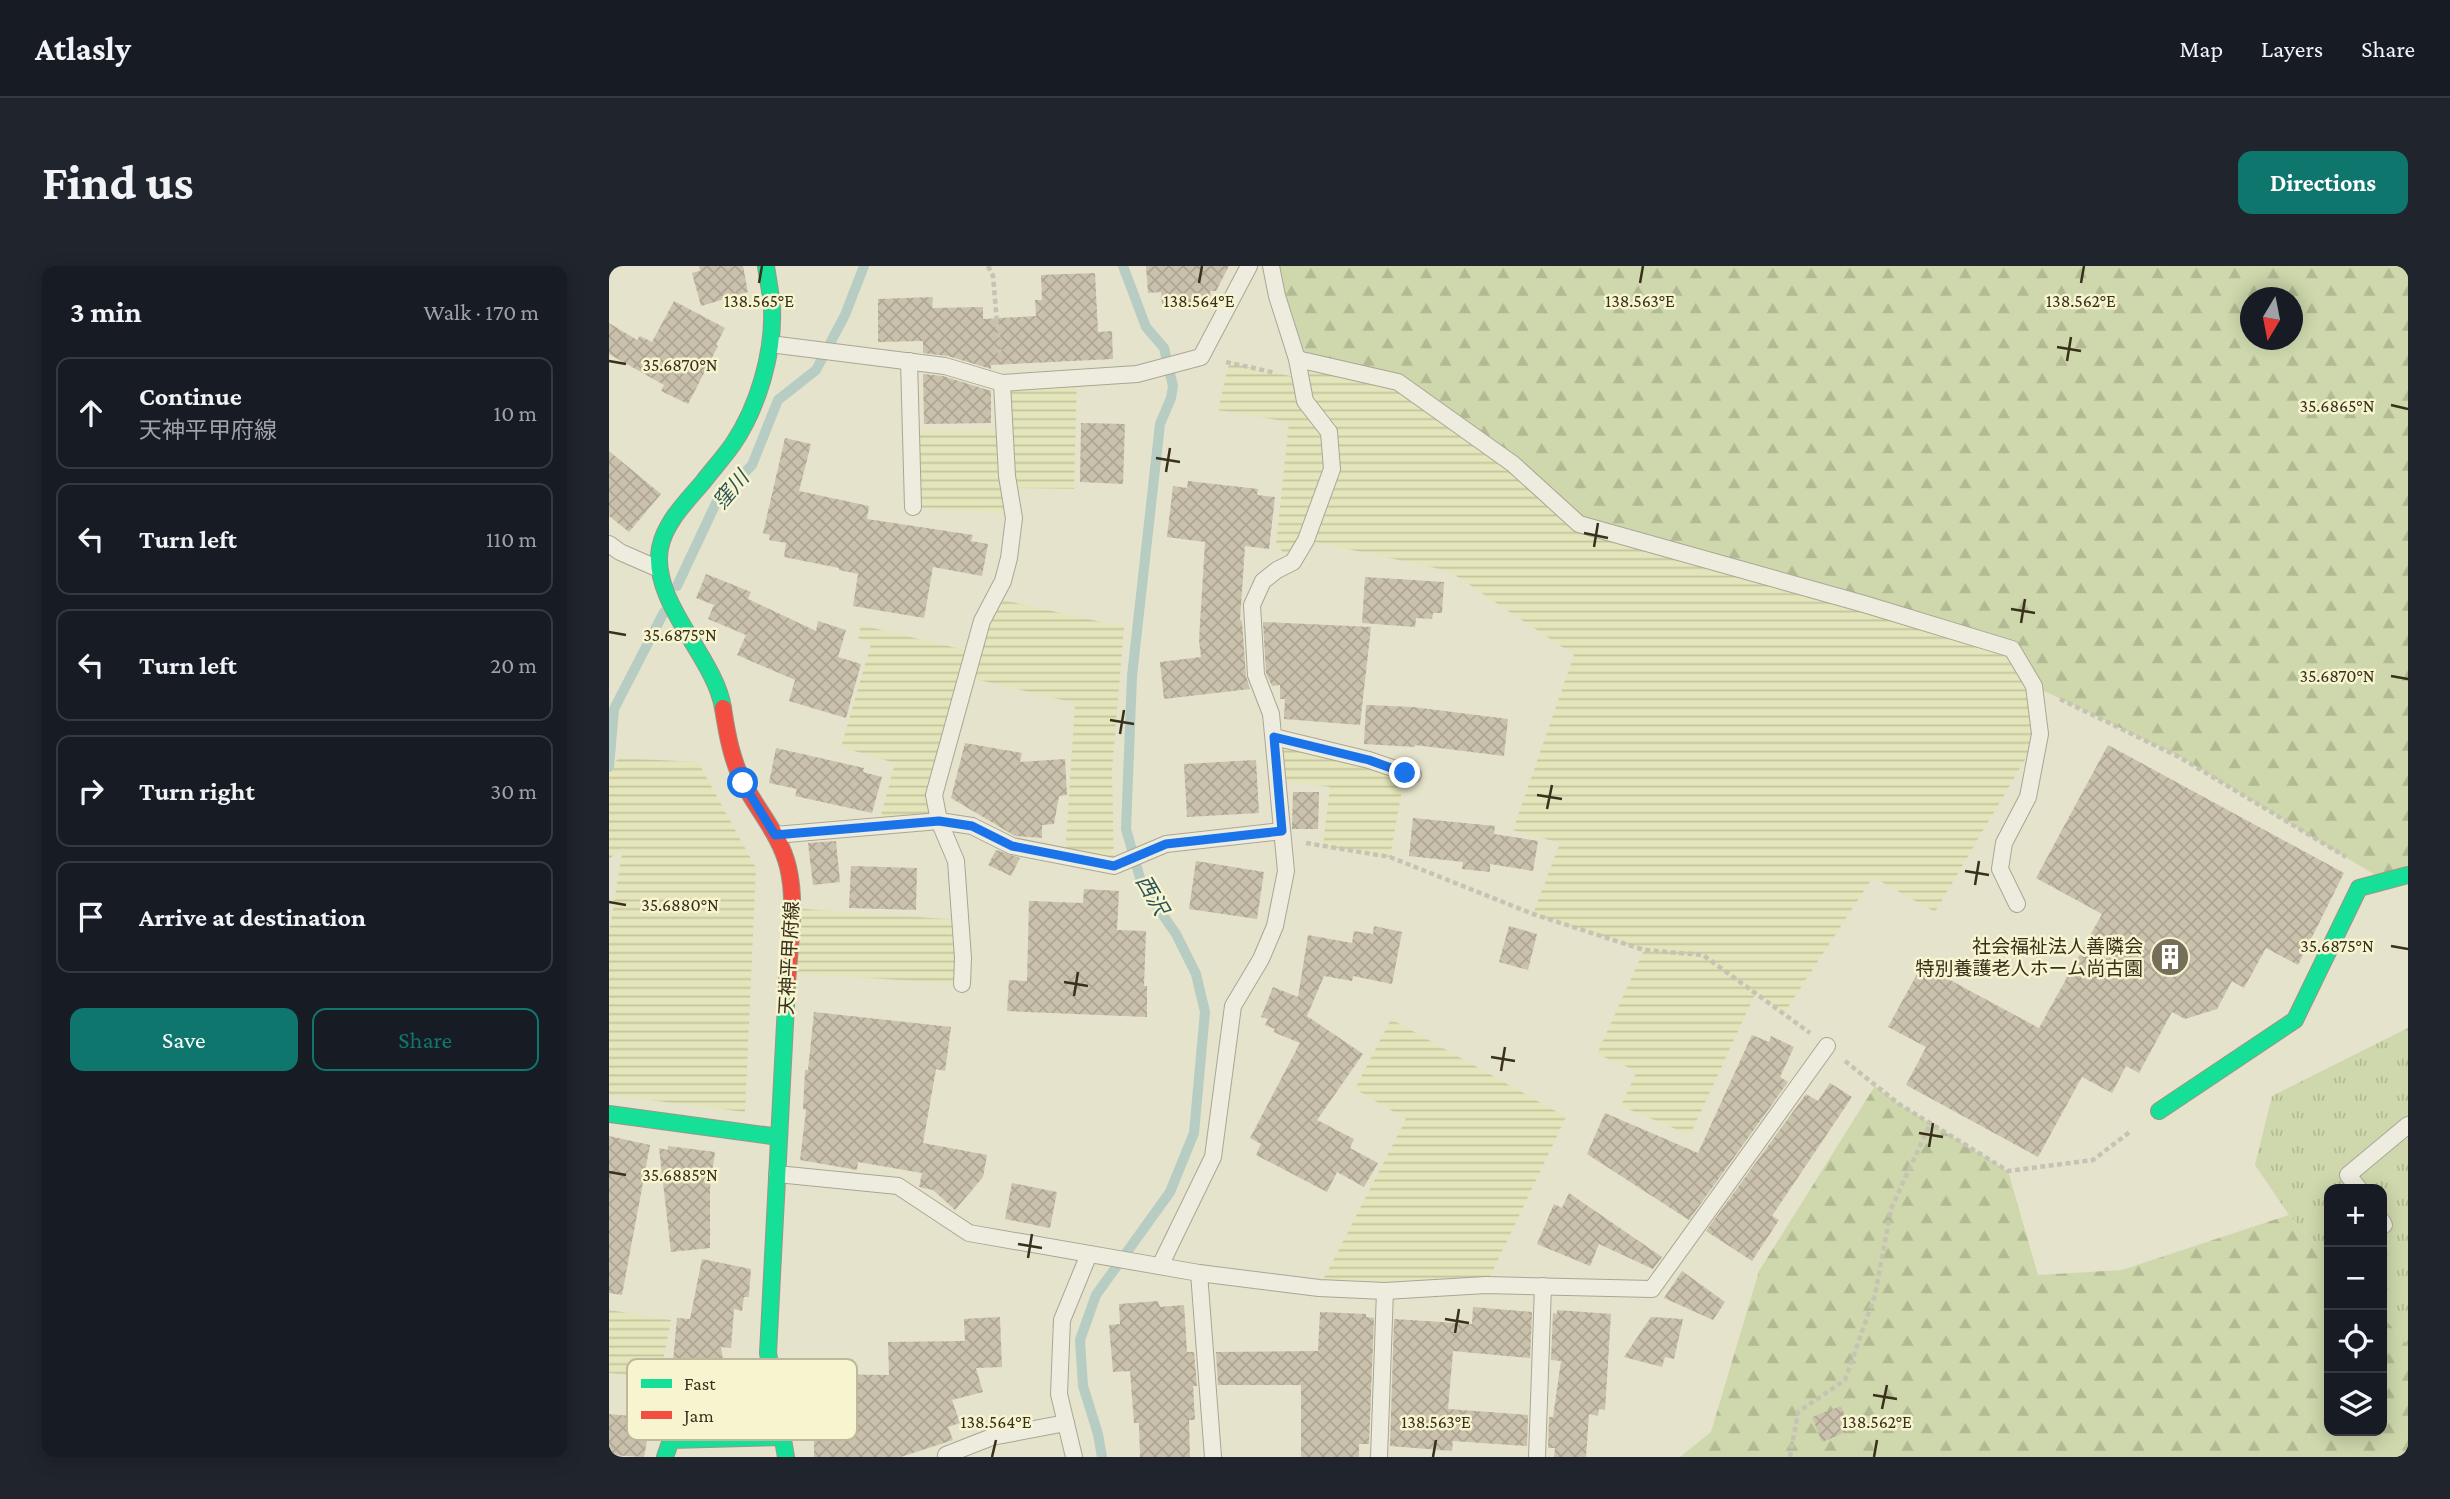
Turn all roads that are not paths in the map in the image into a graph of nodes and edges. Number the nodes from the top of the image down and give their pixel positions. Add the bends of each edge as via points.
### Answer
1 (766, 266) edge
2 (1249, 266) edge
3 (1271, 266) edge
4 (769, 344) junction
5 (1297, 359) junction
6 (909, 361) junction
7 (1002, 383) junction
8 (913, 508) dead end
9 (609, 544) edge
10 (659, 569) junction
11 (1274, 737) junction
12 (1413, 775) dead end
13 (939, 821) junction
14 (775, 835) junction
15 (1282, 835) junction
16 (2408, 875) edge
17 (2017, 904) dead end
18 (962, 984) dead end
19 (1827, 1046) road end
20 (2159, 1111) road end
21 (609, 1114) edge
22 (2408, 1125) edge
23 (779, 1138) junction
24 (777, 1174) junction
25 (2354, 1184) edge
26 (1093, 1255) junction
27 (1152, 1264) junction
28 (1199, 1273) junction
29 (1543, 1286) junction
30 (1385, 1291) junction
31 (769, 1359) edge
32 (1066, 1423) junction
33 (671, 1440) edge
34 (946, 1455) edge
35 (665, 1457) edge
36 (1074, 1457) edge
37 (1213, 1457) edge
38 (1379, 1457) edge
39 (1537, 1457) edge

1 - 4 main road, 天神平甲府線 via 772,308
2 - 7 lane via 1195,358 1137,373
3 - 5 lane
4 - 6 lane
4 - 10 main road, 天神平甲府線 via 748,416 733,444 668,525
5 - 11 lane via 1305,401 1329,432 1332,469 1306,540 1293,562 1263,582 1252,605 1257,675
5 - 17 lane via 1398,382 1513,464 1579,524 2013,649 2034,686 2040,734 2028,797 2004,844 2000,869
6 - 7 lane
6 - 8 lane
7 - 13 lane via 1014,518 1009,558 1003,581 982,621 934,795
9 - 10 lane
10 - 14 main road, 天神平甲府線 via 675,613 722,701 729,744 743,783
11 - 12 lane
11 - 15 lane
13 - 14 lane
13 - 15 lane via 972,826 1012,846 1114,866 1166,844
13 - 18 lane via 956,861
14 - 23 main road, 天神平甲府線 via 787,864 792,895
15 - 27 lane via 1286,871 1275,926 1233,1006 1213,1157
16 - 20 main road via 2358,888 2295,1020
19 - 29 lane via 1652,1289
21 - 23 main road
22 - 25 lane via 2348,1175
23 - 24 main road, 天神平甲府線
24 - 26 lane via 898,1186 969,1233
24 - 31 main road, 天神平甲府線
26 - 27 lane
26 - 32 lane via 1062,1320 1059,1394
27 - 28 lane
28 - 30 lane
28 - 37 lane
29 - 30 lane
29 - 39 lane
30 - 38 lane
32 - 34 lane via 992,1437
32 - 36 lane
33 - 35 main road

